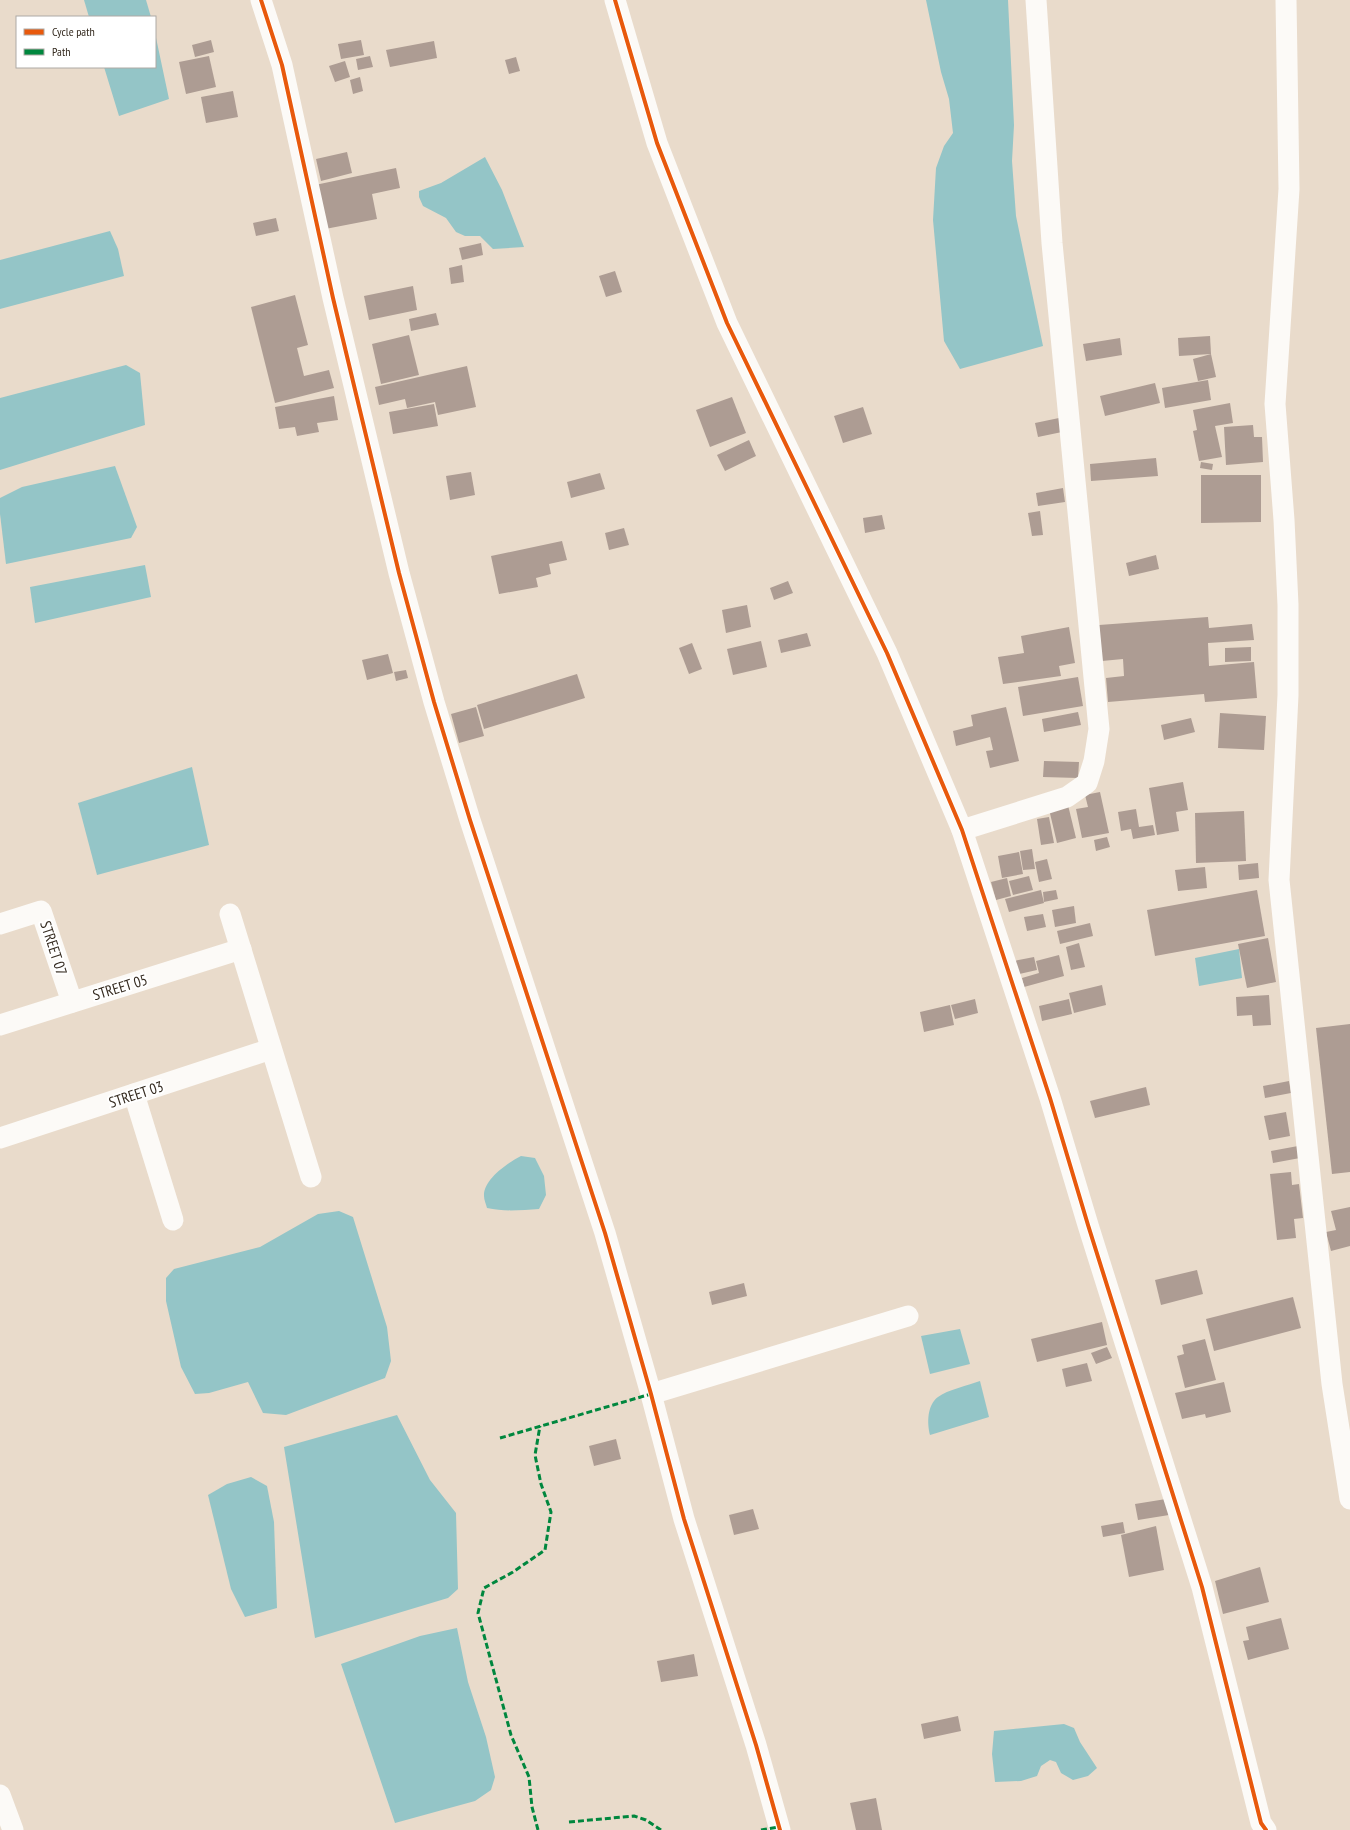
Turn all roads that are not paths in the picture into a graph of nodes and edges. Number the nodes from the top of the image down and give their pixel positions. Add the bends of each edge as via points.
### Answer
1 (261, 0) edge
2 (615, 0) edge
3 (1036, 0) edge
4 (1286, 0) edge
5 (962, 830) junction
6 (230, 914) dead end
7 (0, 924) edge
8 (241, 950) junction
9 (72, 1002) junction
10 (0, 1025) edge
11 (271, 1049) junction
12 (134, 1094) junction
13 (0, 1138) edge
14 (311, 1176) dead end
15 (173, 1220) dead end
16 (908, 1316) dead end
17 (651, 1394) junction
18 (1350, 1499) edge
19 (0, 1797) edge
20 (13, 1830) edge
21 (780, 1830) edge
22 (1266, 1830) edge

1 - 17 street via 282,65 334,306 399,573 434,702 605,1234
2 - 5 street via 657,144 727,323 887,653
3 - 5 street via 1052,243 1099,729 1094,761 1086,783 1067,797
4 - 18 street via 1289,189 1275,404 1288,605 1288,695 1280,880 1332,1384
5 - 22 street via 1050,1098 1202,1587 1261,1823
6 - 8 street
7 - 9 street, STREET 07 via 41,911
8 - 9 street, STREET 05
8 - 11 street
9 - 10 street, STREET 05
11 - 12 street, STREET 03
11 - 14 street
12 - 13 street, STREET 03
12 - 15 street
16 - 17 street
17 - 21 street via 684,1519 756,1745
19 - 20 street

